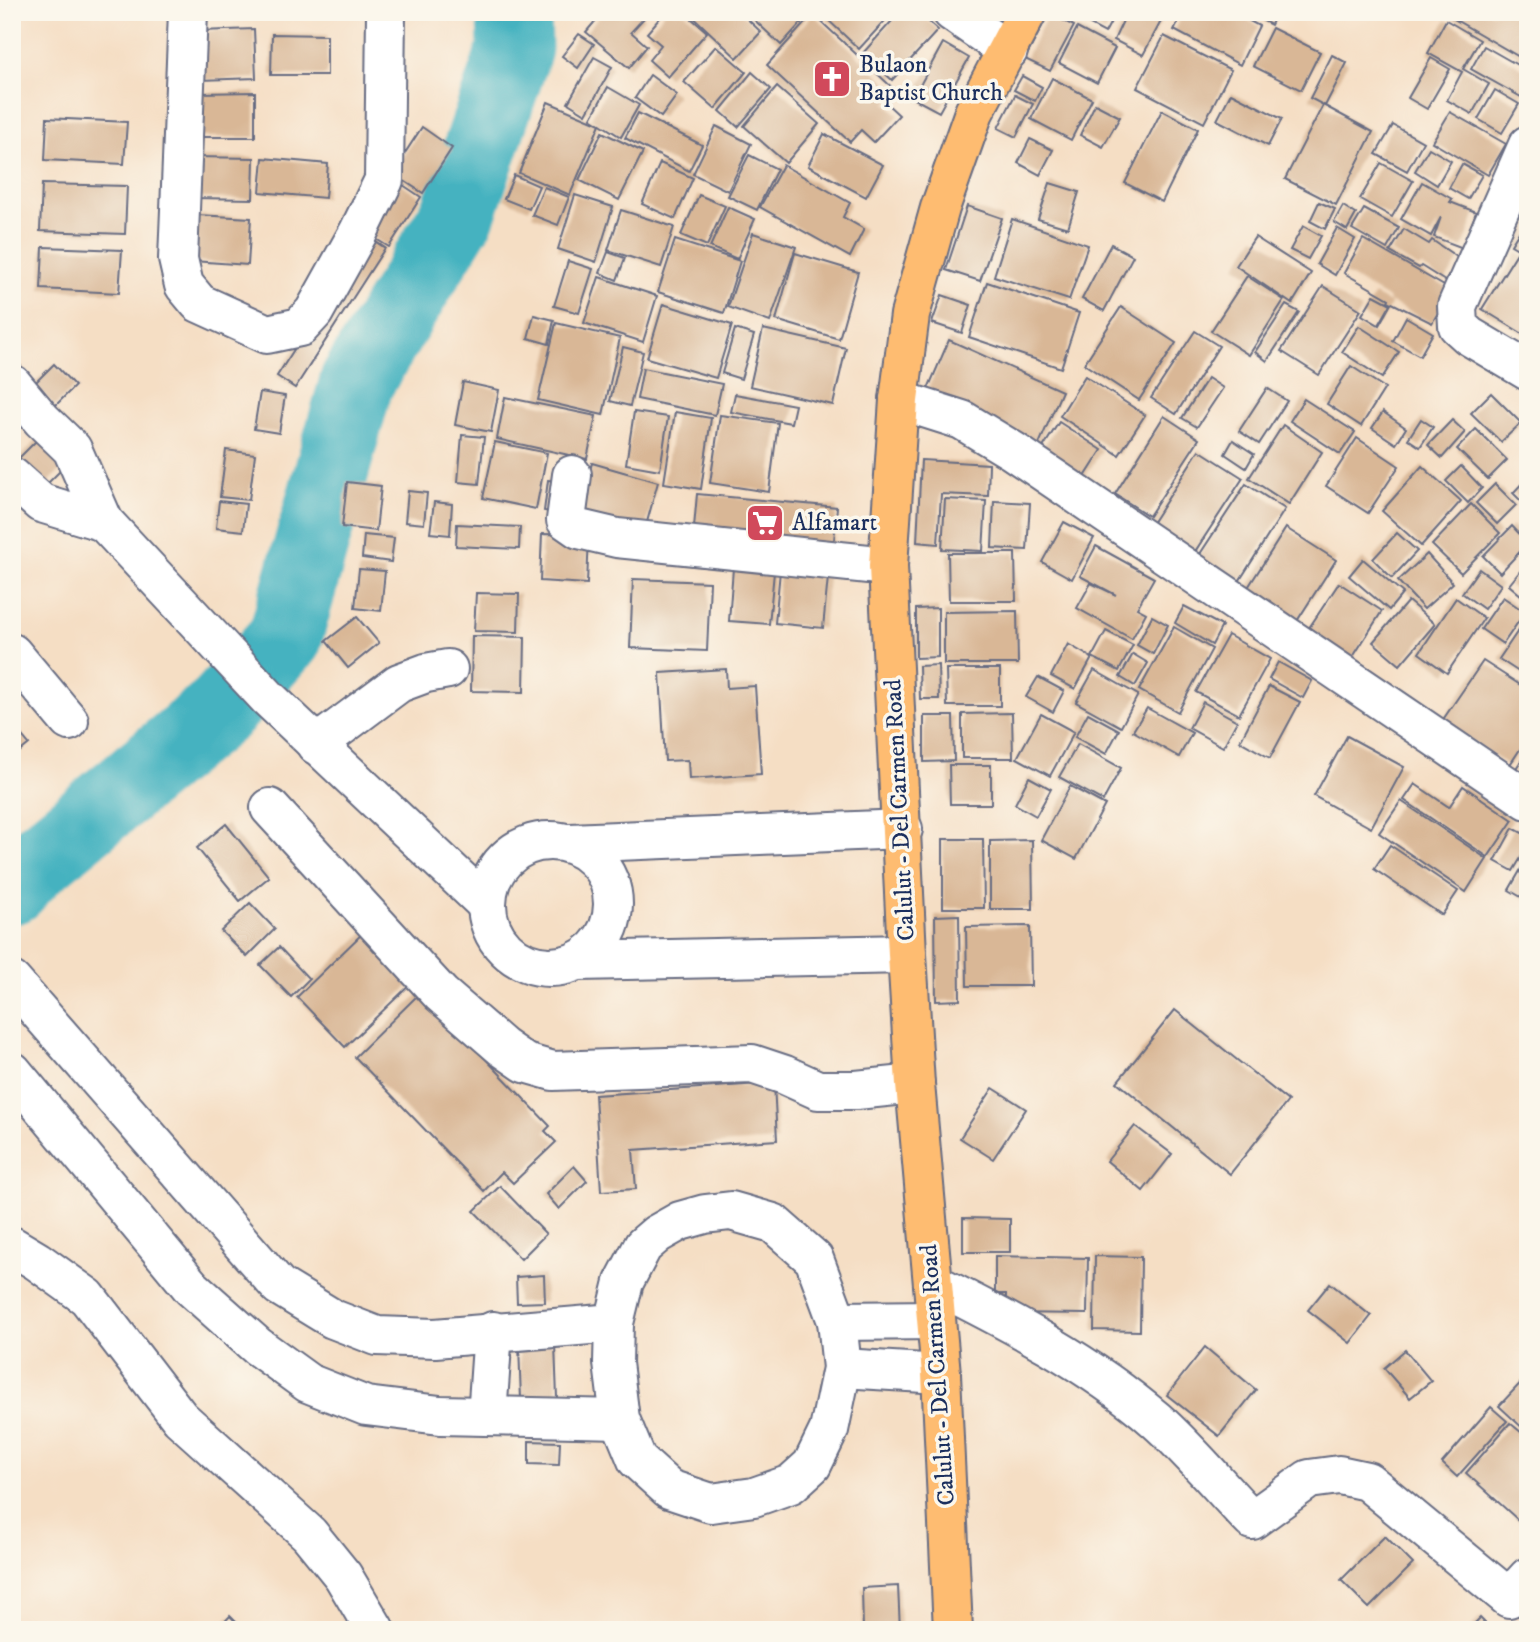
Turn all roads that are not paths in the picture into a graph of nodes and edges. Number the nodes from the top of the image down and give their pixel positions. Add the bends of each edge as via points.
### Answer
1 (188, 12) edge
2 (386, 12) edge
3 (952, 12) edge
4 (1027, 12) edge
5 (1008, 51) junction
6 (1528, 145) edge
7 (1528, 371) edge
8 (12, 384) edge
9 (899, 400) junction
10 (572, 475) dead end
11 (12, 477) edge
12 (104, 522) junction
13 (888, 566) junction
14 (12, 653) edge
15 (448, 670) dead end
16 (69, 721) dead end
17 (316, 745) junction
18 (1528, 800) edge
19 (270, 808) dead end
20 (903, 829) junction
21 (570, 843) junction
22 (486, 904) junction
23 (907, 954) junction
24 (578, 961) junction
25 (12, 981) edge
26 (12, 1071) edge
27 (915, 1084) junction
28 (12, 1246) edge
29 (935, 1302) junction
30 (838, 1321) junction
31 (614, 1323) junction
32 (493, 1332) junction
33 (842, 1368) junction
34 (941, 1374) junction
35 (487, 1416) junction
36 (620, 1419) junction
37 (1528, 1577) edge
38 (375, 1630) edge
39 (953, 1630) edge

1 - 2 street via 178,259 184,285 199,303 267,334 300,327 314,312 384,180
3 - 5 street
4 - 5 main road, Calulut - Del Carmen Road
5 - 9 main road, Calulut - Del Carmen Road via 974,113 940,208 910,315
6 - 7 street via 1457,306 1458,326
8 - 12 street via 72,449
9 - 13 main road, Calulut - Del Carmen Road
9 - 18 street via 962,420 1013,451
10 - 13 street via 566,520 579,529 617,538
11 - 12 street via 41,503
12 - 17 street
13 - 20 main road, Calulut - Del Carmen Road
14 - 16 street
15 - 17 street via 399,683
17 - 22 street
19 - 27 street via 441,994 525,1063 553,1071 752,1065 818,1090
20 - 21 street
20 - 23 main road, Calulut - Del Carmen Road
21 - 22 street via 550,839 513,852 498,866
21 - 24 street via 589,853 612,888 607,930 596,948
22 - 24 street via 489,925 500,944 516,958 536,966 558,967
23 - 24 street
23 - 27 main road, Calulut - Del Carmen Road
25 - 32 street via 279,1286 332,1319 377,1336 435,1338
26 - 35 street via 192,1288 257,1346 308,1382 366,1406
27 - 29 main road, Calulut - Del Carmen Road
28 - 38 street via 87,1297 180,1418 309,1534 343,1576
29 - 30 street
29 - 34 main road, Calulut - Del Carmen Road
29 - 37 street via 1048,1345 1111,1384 1158,1422 1252,1520 1309,1479 1339,1475 1367,1481 1508,1598
30 - 31 street via 814,1259 773,1223 731,1211 680,1221 643,1247 624,1282
30 - 33 street
31 - 32 street
31 - 36 street
32 - 35 street
33 - 34 street
33 - 36 street via 829,1430 812,1465 791,1484 754,1497 711,1503 669,1489 637,1460
34 - 39 main road, Calulut - Del Carmen Road
35 - 36 street

